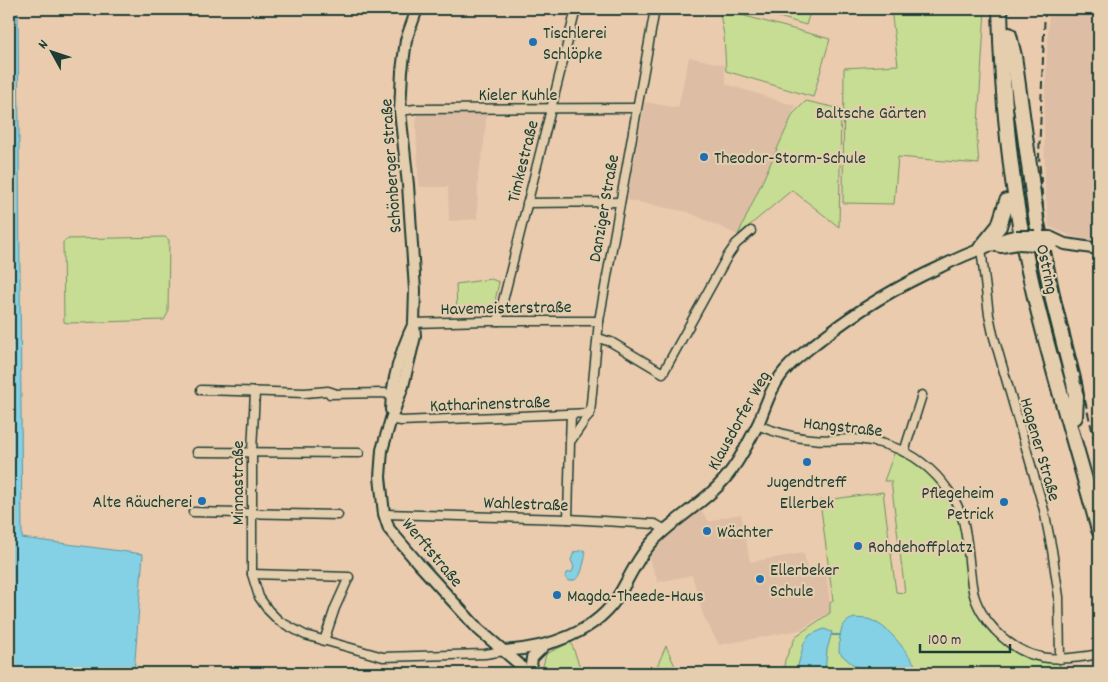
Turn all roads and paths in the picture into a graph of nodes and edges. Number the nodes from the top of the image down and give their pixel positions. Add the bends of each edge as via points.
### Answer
1 (417, 9) edge
2 (576, 9) edge
3 (655, 9) edge
4 (1000, 9) edge
5 (1008, 9) edge
6 (1005, 34) junction
7 (636, 108) junction
8 (551, 109) junction
9 (400, 110) junction
10 (1007, 201) junction
11 (620, 202) junction
12 (527, 203) junction
13 (752, 231) dead end
14 (1015, 240) junction
15 (1043, 241) junction
16 (986, 247) junction
17 (1099, 249) edge
18 (498, 321) junction
19 (599, 321) junction
20 (414, 323) junction
21 (598, 338) junction
22 (201, 390) dead end
23 (255, 392) junction
24 (392, 395) junction
25 (922, 395) dead end
26 (590, 413) junction
27 (571, 415) junction
28 (391, 419) junction
29 (1072, 421) junction
30 (757, 425) junction
31 (570, 442) junction
32 (252, 451) junction
33 (197, 452) dead end
34 (904, 452) junction
35 (359, 453) dead end
36 (1099, 499) edge
37 (193, 512) dead end
38 (252, 512) junction
39 (384, 514) junction
40 (338, 515) dead end
41 (568, 519) junction
42 (664, 529) junction
43 (1099, 530) edge
44 (252, 574) junction
45 (324, 641) junction
46 (545, 645) junction
47 (504, 651) junction
48 (1099, 654) edge
49 (1060, 659) junction
50 (528, 673) edge

1 - 9 main road, Schönberger Straße via 406,40
2 - 8 street, Timkestraße
3 - 7 street, Danziger Straße
4 - 6 highway, Ostring
5 - 6 highway, Ostring
6 - 10 highway via 996,55 995,97
6 - 15 highway via 1014,56 1032,197
6 - 29 highway, Ostring via 1028,225
7 - 8 street, Kieler Kuhle
7 - 11 street, Danziger Straße
8 - 9 street, Kieler Kuhle
8 - 12 street, Timkestraße
9 - 20 main road, Schönberger Straße via 414,272
10 - 14 highway
10 - 16 highway via 999,226
11 - 12 street
11 - 19 street, Danziger Straße
12 - 18 street, Timkestraße
13 - 21 street via 736,244 727,257 663,373 611,342
14 - 15 main road, Klausdorfer Weg, bridge
14 - 16 main road, Klausdorfer Weg via 1000,239
14 - 29 highway via 1041,354 1056,398
15 - 17 main road, Klausdorfer Weg
15 - 29 highway via 1076,396
16 - 30 main road, Klausdorfer Weg via 901,287 806,351 777,380
16 - 49 street, Hagener Straße via 987,306 993,334 1044,510 1052,550 1059,597
18 - 19 street, Havemeisterstraße
18 - 20 street, Havemeisterstraße
19 - 21 street, Danziger Straße
20 - 24 main road, Schönberger Straße
20 - 28 main road, Schönberger Straße via 414,348
21 - 26 street, Danziger Straße
22 - 23 street
23 - 24 street via 328,391
23 - 32 street, Minnastraße
24 - 28 main road, Schönberger Straße
25 - 34 street
26 - 27 street, Katharinenstraße
26 - 31 street
27 - 28 street, Katharinenstraße
27 - 31 street
28 - 39 main road, Schönberger Straße via 380,464
29 - 36 highway, Ostring
29 - 43 highway, Ostring
30 - 34 street, Hangstraße via 788,436 813,440 856,439 885,444
30 - 42 main road, Klausdorfer Weg via 724,481
31 - 41 street
32 - 33 street
32 - 35 street
32 - 38 street, Minnastraße
34 - 49 street, Hangstraße via 932,472 956,504 965,528 974,592 988,623 1007,643 1027,654
37 - 38 street
38 - 40 street
38 - 44 street, Minnastraße
39 - 41 street, Wahlestraße
39 - 47 main road, Werftstraße via 391,528
41 - 42 street, Wahlestraße via 655,524
42 - 46 main road, Klausdorfer Weg via 642,554 620,594 604,614 585,629
44 - 45 street, Klausdorfer Weg via 259,596 279,621
44 - 45 street via 349,577 334,608
45 - 47 street, Klausdorfer Weg via 383,657
46 - 47 main road, Klausdorfer Weg
46 - 50 main road via 532,658
47 - 50 main road, Werftstraße
48 - 49 street, Hangstraße

